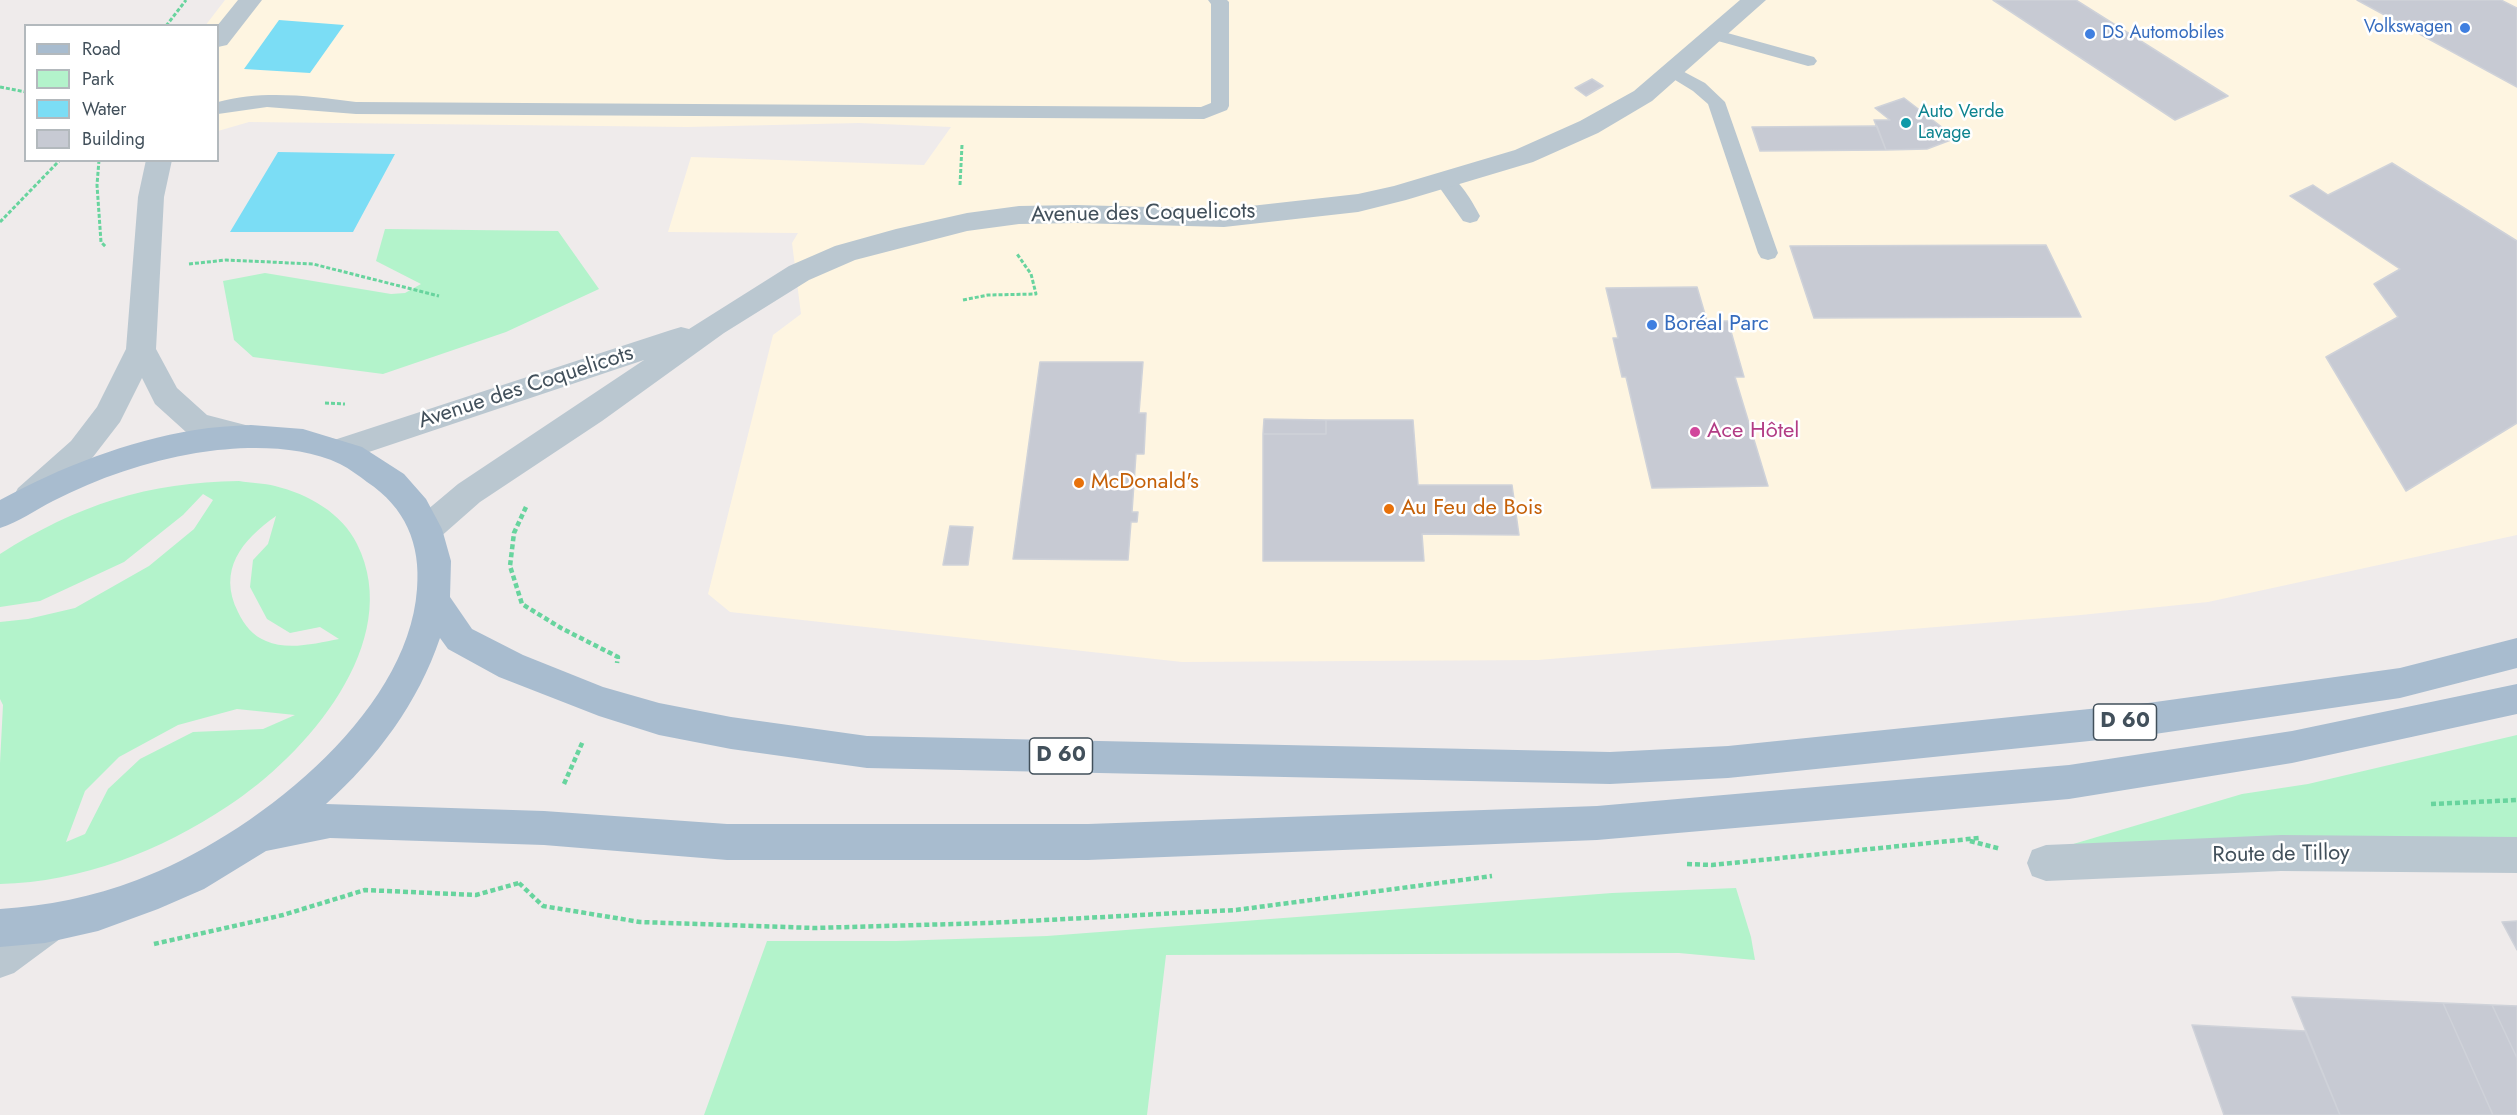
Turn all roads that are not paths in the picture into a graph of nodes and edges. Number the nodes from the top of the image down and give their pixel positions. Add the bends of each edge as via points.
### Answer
1 (250, 0) edge
2 (1217, 0) edge
3 (1754, 0) edge
4 (1713, 34) junction
5 (219, 39) edge
6 (1808, 62) dead end
7 (1673, 71) junction
8 (219, 108) edge
9 (159, 162) edge
10 (1444, 180) junction
11 (1470, 216) dead end
12 (1768, 253) dead end
13 (714, 326) junction
14 (141, 349) junction
15 (246, 436) junction
16 (339, 450) junction
17 (29, 497) junction
18 (0, 515) edge
19 (426, 530) junction
20 (433, 600) junction
21 (2517, 653) edge
22 (2517, 699) edge
23 (260, 835) junction
24 (2517, 855) edge
25 (2046, 863) dead end
26 (50, 923) junction
27 (0, 928) edge
28 (0, 959) edge

1 - 5 street
2 - 8 lane via 1220,106 1204,113 356,108 299,101
3 - 4 street, Avenue des Coquelicots
4 - 6 lane
4 - 7 street, Avenue des Coquelicots
7 - 10 street, Avenue des Coquelicots via 1643,96 1589,127 1524,156
7 - 12 lane via 1716,102
9 - 14 street via 151,197
10 - 11 lane
10 - 13 street, Avenue des Coquelicots via 1358,203 1224,218 1065,214 967,222 845,253 799,273
13 - 16 street, Avenue des Coquelicots
13 - 19 street, Avenue des Coquelicots via 469,493
14 - 15 street via 166,396 197,424
14 - 17 street via 109,414 89,441
15 - 16 main road via 295,440
15 - 17 main road via 194,441 141,453 84,471
16 - 19 main road via 376,468 405,494
17 - 18 main road
19 - 20 main road via 434,560
20 - 21 main road, D 60 via 460,639 511,666 599,701 659,719 720,731 867,752 1610,768 1739,761 2148,719 2400,684
20 - 23 main road via 417,658 382,718 329,779
22 - 23 main road, D 60 via 2292,747 2069,782 1598,823 1088,842 727,842 544,828 330,821
23 - 26 main road via 209,866 154,892
24 - 25 street, Route de Tilloy via 2281,853
26 - 27 main road
26 - 28 street

